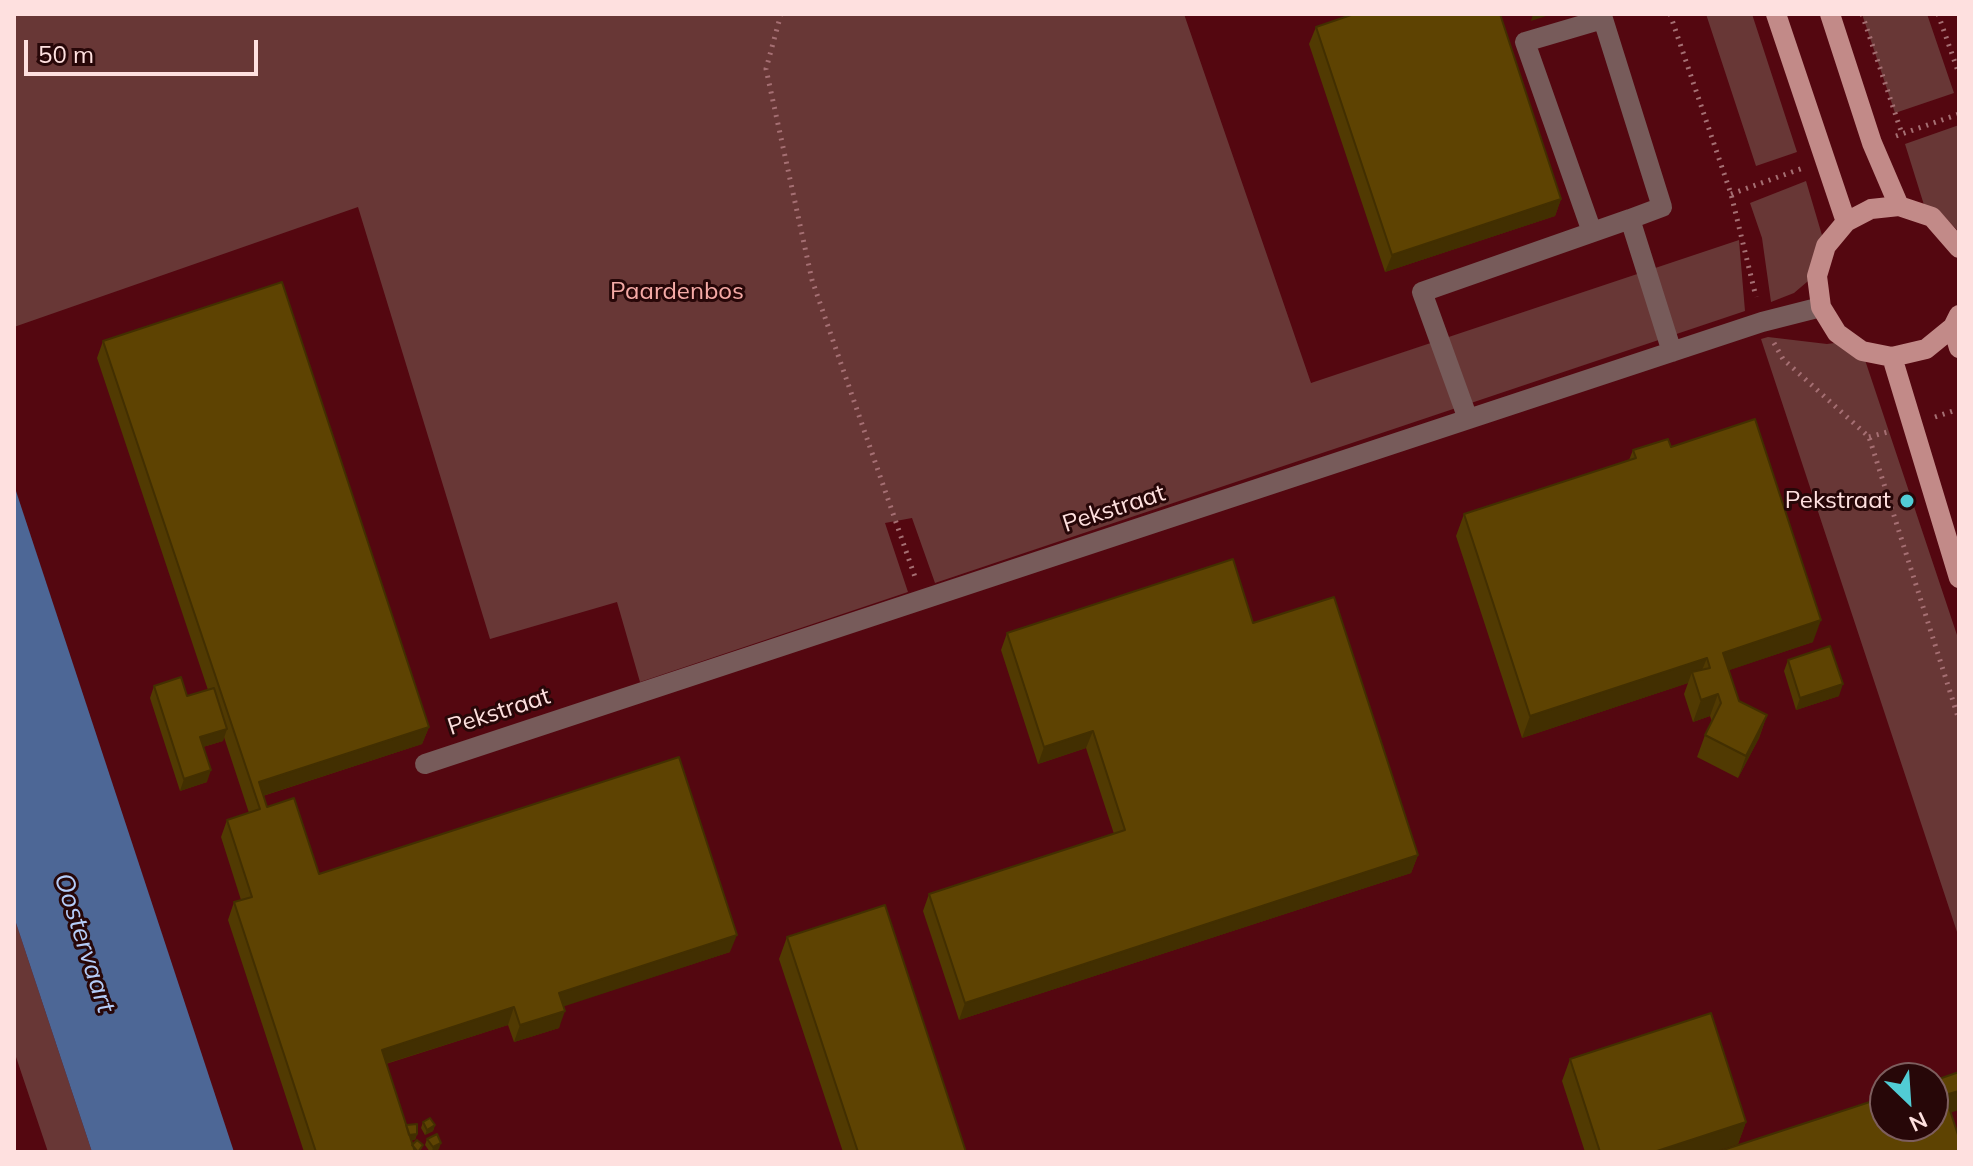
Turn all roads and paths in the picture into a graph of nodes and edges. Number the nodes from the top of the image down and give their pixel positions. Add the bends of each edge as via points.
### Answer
1 (781, 14) edge
2 (1670, 14) edge
3 (1776, 14) edge
4 (1830, 14) edge
5 (1862, 14) edge
6 (1938, 14) edge
7 (1959, 74) edge
8 (1902, 134) dead end
9 (1800, 169) dead end
10 (1731, 194) junction
11 (1899, 206) junction
12 (1630, 219) junction
13 (1846, 222) junction
14 (1592, 232) junction
15 (1959, 248) edge
16 (1821, 307) junction
17 (1956, 321) edge
18 (1762, 322) junction
19 (1959, 348) edge
20 (1672, 352) junction
21 (1892, 357) junction
22 (1468, 419) junction
23 (1959, 578) edge
24 (923, 599) junction
25 (1959, 720) edge
26 (425, 764) dead end

1 - 24 path via 766,69 812,280
2 - 10 path
3 - 13 main road
4 - 11 main road via 1872,143
5 - 8 path
6 - 7 path
9 - 10 path
10 - 18 path
11 - 13 main road via 1871,209
11 - 15 main road via 1932,217
12 - 14 street
12 - 14 street via 1662,207 1603,19 1525,42
12 - 20 street
13 - 16 main road via 1826,246 1817,276
14 - 22 street via 1422,292
16 - 18 street, Pekstraat
16 - 21 main road via 1837,333 1862,351
17 - 19 main road
17 - 21 main road via 1926,349
18 - 20 street, Pekstraat
18 - 25 path via 1783,359 1869,437
20 - 22 street, Pekstraat
21 - 23 main road
22 - 24 street, Pekstraat
24 - 26 street, Pekstraat

